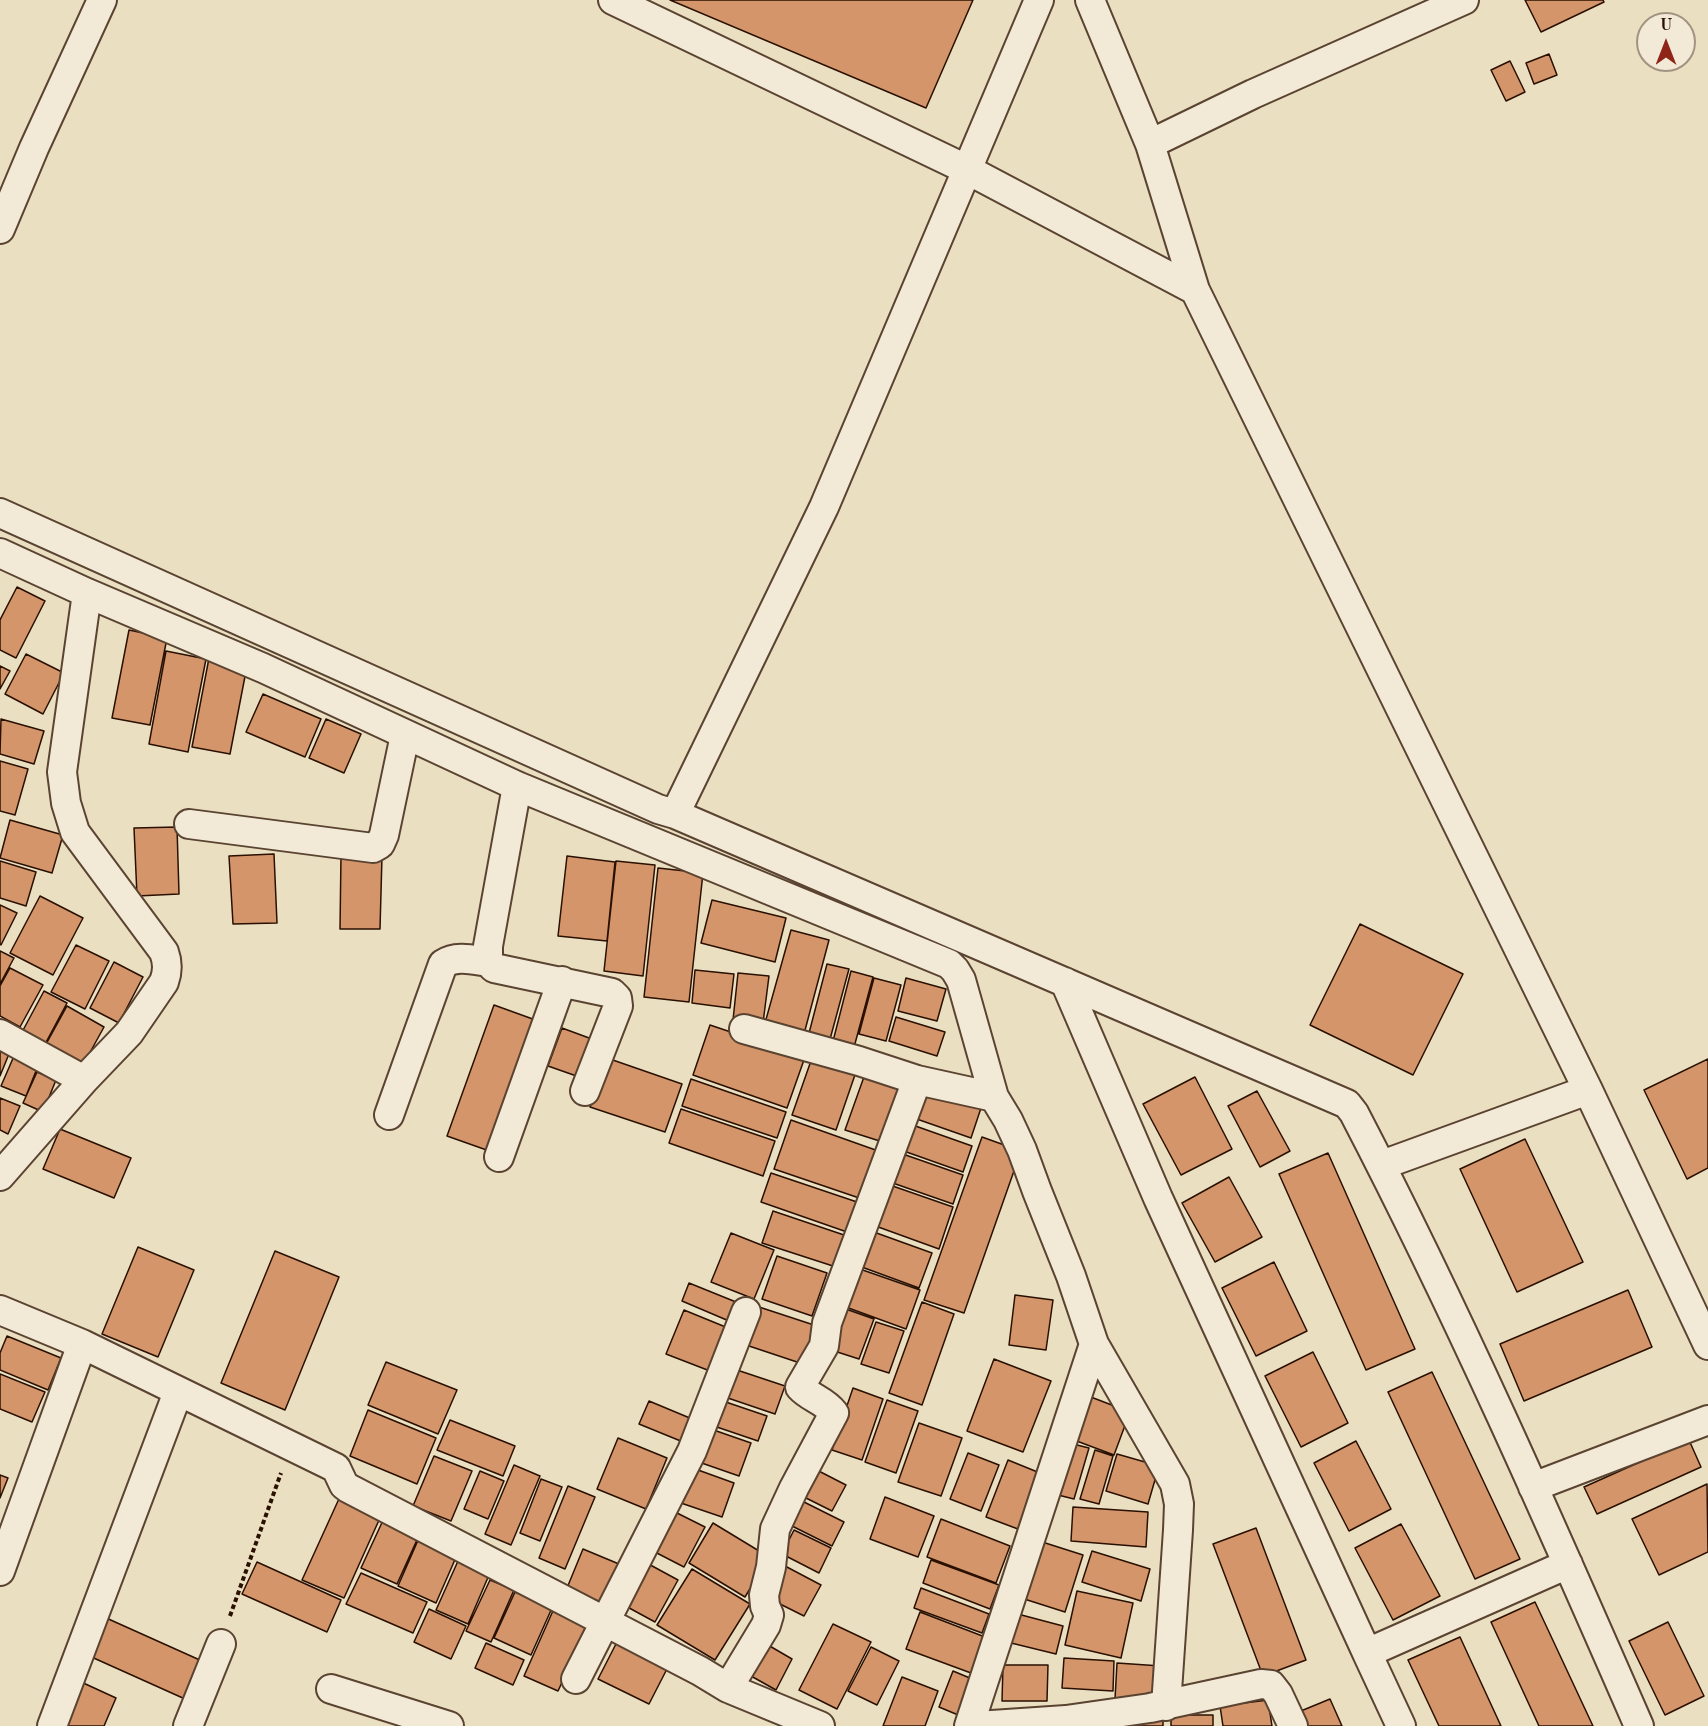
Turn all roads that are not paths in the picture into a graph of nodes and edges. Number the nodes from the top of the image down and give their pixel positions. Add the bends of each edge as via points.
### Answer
1 (102, 0) edge
2 (613, 0) edge
3 (1039, 0) edge
4 (1090, 0) edge
5 (1464, 0) edge
6 (647, 7) edge
7 (1150, 144) junction
8 (966, 169) junction
9 (0, 229) edge
10 (1195, 290) junction
11 (0, 513) edge
12 (0, 554) edge
13 (87, 593) junction
14 (405, 735) junction
15 (517, 786) junction
16 (675, 814) junction
17 (189, 824) dead end
18 (488, 962) junction
19 (562, 981) junction
20 (1065, 982) junction
21 (744, 1029) dead end
22 (0, 1034) edge
23 (84, 1080) junction
24 (917, 1080) junction
25 (1587, 1090) junction
26 (585, 1091) dead end
27 (994, 1097) junction
28 (389, 1115) dead end
29 (499, 1157) dead end
30 (1382, 1165) junction
31 (0, 1176) edge
32 (0, 1310) edge
33 (746, 1312) dead end
34 (82, 1344) junction
35 (1094, 1344) junction
36 (1708, 1345) edge
37 (178, 1392) junction
38 (1708, 1420) edge
39 (1533, 1487) junction
40 (1568, 1564) junction
41 (0, 1571) edge
42 (604, 1622) junction
43 (220, 1644) road end
44 (1367, 1653) junction
45 (576, 1679) dead end
46 (728, 1688) junction
47 (331, 1689) dead end
48 (1166, 1706) junction
49 (52, 1726) edge
50 (188, 1726) edge
51 (449, 1726) edge
52 (820, 1726) edge
53 (969, 1726) edge
54 (978, 1726) edge
55 (1293, 1726) edge
56 (1401, 1726) edge
57 (1639, 1726) edge

1 - 9 street
2 - 6 street
3 - 8 street
4 - 7 street
5 - 7 street
6 - 8 street
7 - 10 street
8 - 10 street
8 - 16 street via 824,507
10 - 25 street
11 - 16 street
12 - 13 street
13 - 14 street via 263,668
13 - 23 street via 62,772 65,796 75,832 164,952 167,965 164,982 129,1033
14 - 15 street
14 - 17 street via 384,836 373,848
15 - 18 street
15 - 27 street via 950,964 961,980
16 - 20 street
18 - 19 street via 494,968
18 - 28 street via 459,958 443,964
19 - 26 street via 612,993 617,998 618,1006
19 - 29 street
20 - 30 street via 1347,1104
20 - 44 street via 1158,1198
21 - 24 street
22 - 23 street
23 - 31 street
24 - 27 street
24 - 46 street via 827,1323 824,1346 800,1387 834,1413 775,1529 764,1595 769,1615
25 - 30 street
25 - 36 street
27 - 35 street via 1022,1150
30 - 39 street
32 - 34 street
33 - 42 street via 692,1451
34 - 37 street
34 - 41 street
35 - 48 street via 1174,1484 1179,1503
35 - 53 street
37 - 42 street via 336,1468 348,1488
37 - 49 street
38 - 39 street
39 - 40 street
40 - 44 street
40 - 57 street
42 - 45 street
42 - 46 street
43 - 50 street
44 - 56 street
46 - 52 street
47 - 51 street
48 - 54 street via 1066,1720
48 - 55 street via 1271,1685

